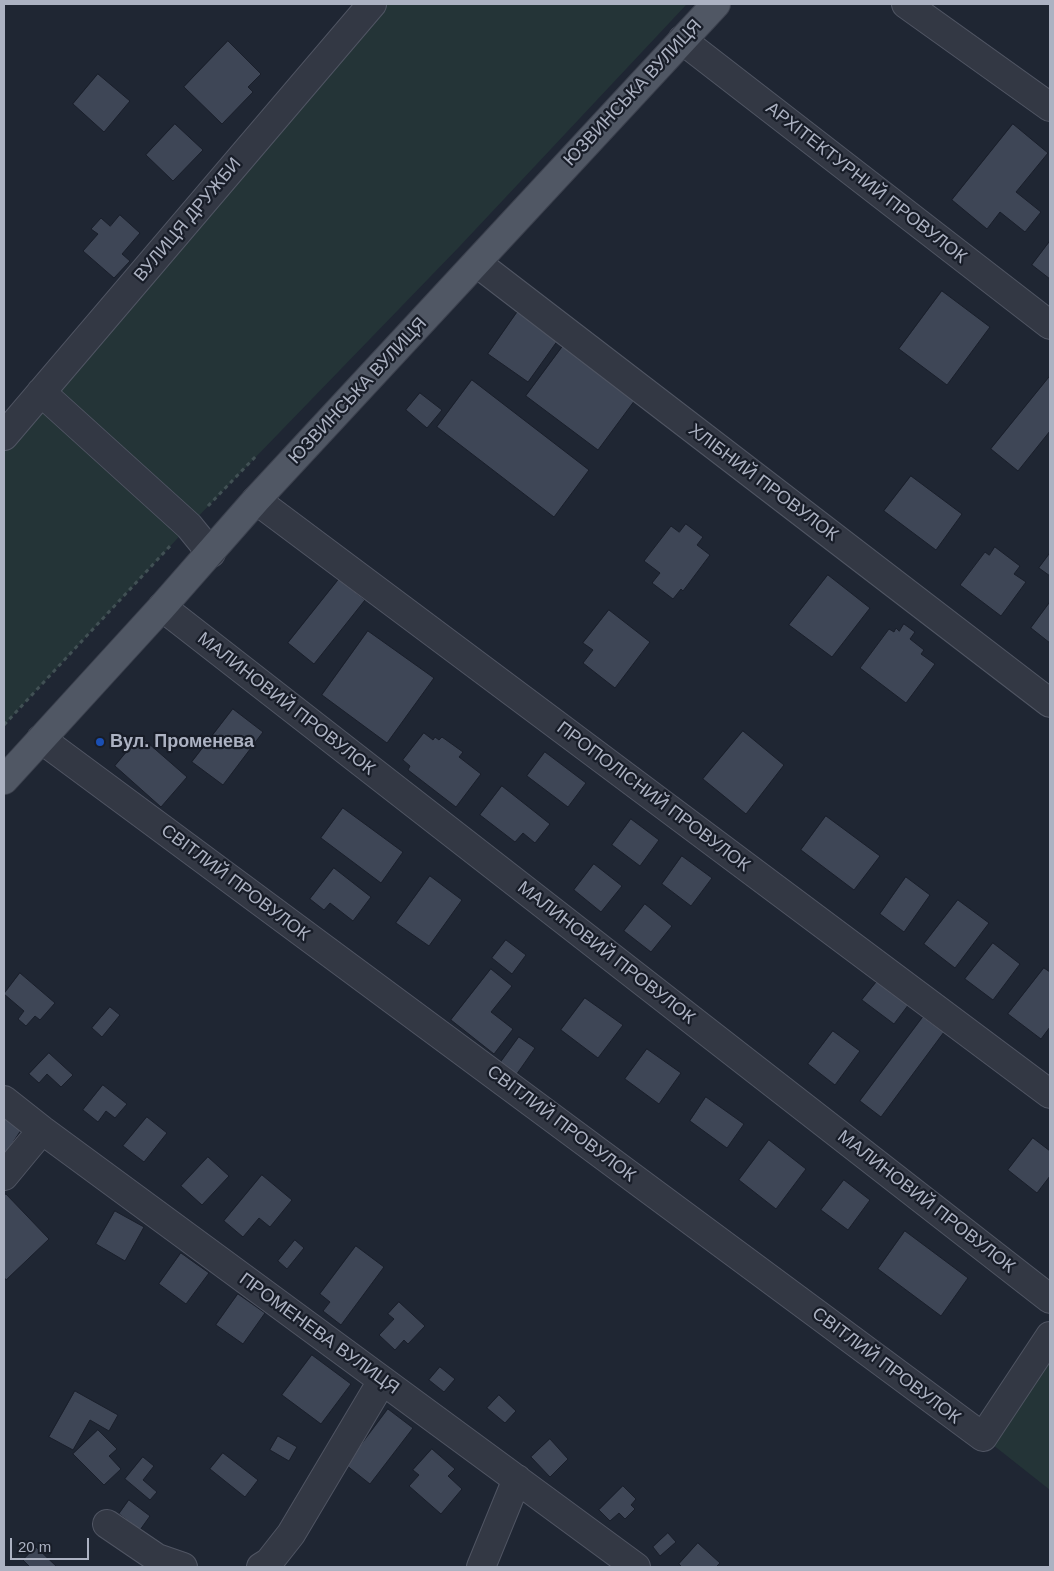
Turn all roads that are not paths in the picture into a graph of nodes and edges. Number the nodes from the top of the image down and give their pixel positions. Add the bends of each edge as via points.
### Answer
1 (372, 4) edge
2 (716, 4) edge
3 (906, 4) edge
4 (682, 40) junction
5 (1050, 107) edge
6 (477, 264) junction
7 (1050, 325) edge
8 (41, 392) junction
9 (4, 436) edge
10 (256, 500) junction
11 (210, 553) junction
12 (162, 607) junction
13 (1050, 703) edge
14 (41, 739) junction
15 (4, 780) edge
16 (1050, 1094) edge
17 (4, 1100) edge
18 (42, 1130) junction
19 (4, 1176) edge
20 (1050, 1299) edge
21 (1050, 1336) edge
22 (382, 1381) junction
23 (517, 1479) junction
24 (107, 1524) dead end
25 (183, 1567) edge
26 (260, 1567) edge
27 (481, 1567) edge
28 (636, 1567) edge

1 - 8 street, ВУЛИЦЯ ДРУЖБИ
2 - 4 main road, ЮЗВИНСЬКА ВУЛИЦЯ
3 - 5 street
4 - 6 main road, ЮЗВИНСЬКА ВУЛИЦЯ
4 - 7 street, АРХІТЕКТУРНИЙ ПРОВУЛОК
6 - 10 main road, ЮЗВИНСЬКА ВУЛИЦЯ
6 - 13 street, ХЛІБНИЙ ПРОВУЛОК
8 - 9 street, ВУЛИЦЯ ДРУЖБИ
8 - 11 street via 189,526
10 - 11 main road, ЮЗВИНСЬКА ВУЛИЦЯ
10 - 16 street, ПРОПОЛІСНИЙ ПРОВУЛОК
11 - 12 main road, ЮЗВИНСЬКА ВУЛИЦЯ
12 - 14 main road, ЮЗВИНСЬКА ВУЛИЦЯ
12 - 20 street, МАЛИНОВИЙ ПРОВУЛОК
14 - 15 main road, ЮЗВИНСЬКА ВУЛИЦЯ
14 - 21 street, СВІТЛИЙ ПРОВУЛОК via 983,1438
17 - 18 street, ПРОМЕНЕВА ВУЛИЦЯ
18 - 19 street
18 - 22 street, ПРОМЕНЕВА ВУЛИЦЯ
22 - 23 street, ПРОМЕНЕВА ВУЛИЦЯ
22 - 26 street via 291,1534 269,1562
23 - 27 street
23 - 28 street, ПРОМЕНЕВА ВУЛИЦЯ
24 - 25 street via 157,1558

